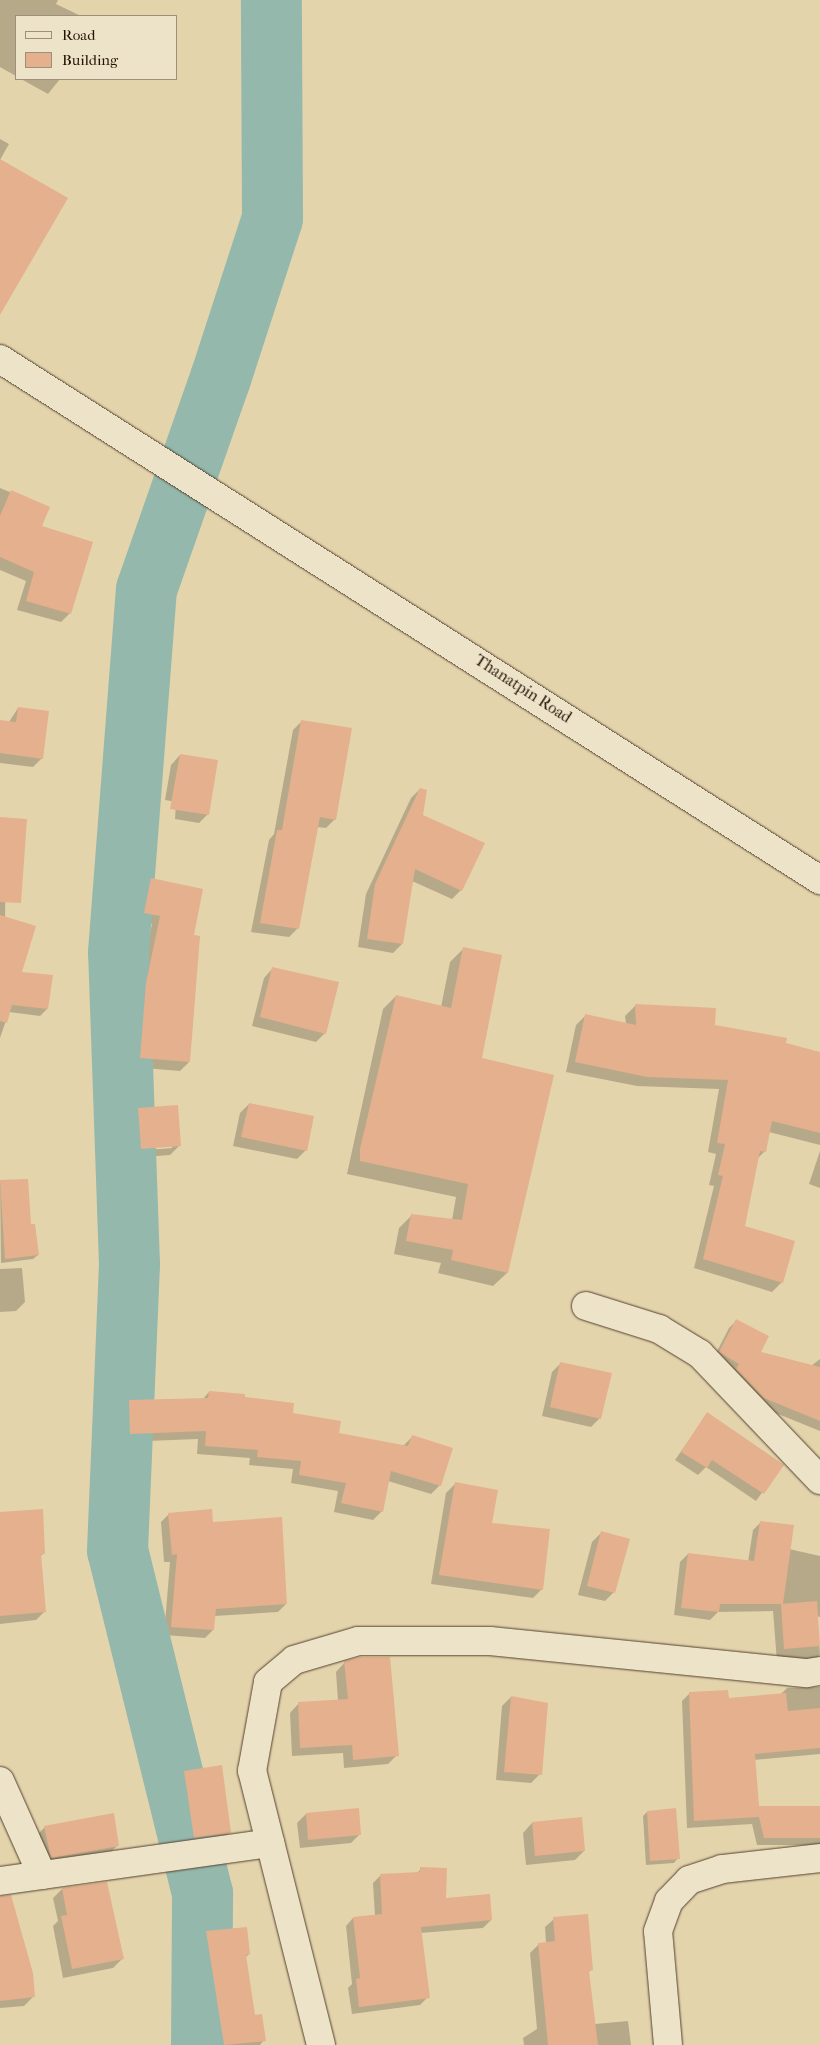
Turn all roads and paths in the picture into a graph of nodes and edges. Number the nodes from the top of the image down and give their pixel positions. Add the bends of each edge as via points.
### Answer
1 (0, 359) edge
2 (820, 880) edge
3 (586, 1306) dead end
4 (820, 1480) edge
5 (820, 1672) edge
6 (0, 1781) edge
7 (270, 1843) junction
8 (820, 1858) edge
9 (42, 1875) junction
10 (0, 1881) edge
11 (321, 2045) edge
12 (668, 2045) edge

1 - 2 street, Thanatpin Road
3 - 4 street via 659,1329 700,1354
5 - 7 street via 490,1641 358,1641 294,1660 268,1682 252,1771
6 - 9 street
7 - 9 street
7 - 11 street
8 - 12 street via 722,1869 689,1880 669,1901 658,1931
9 - 10 street

